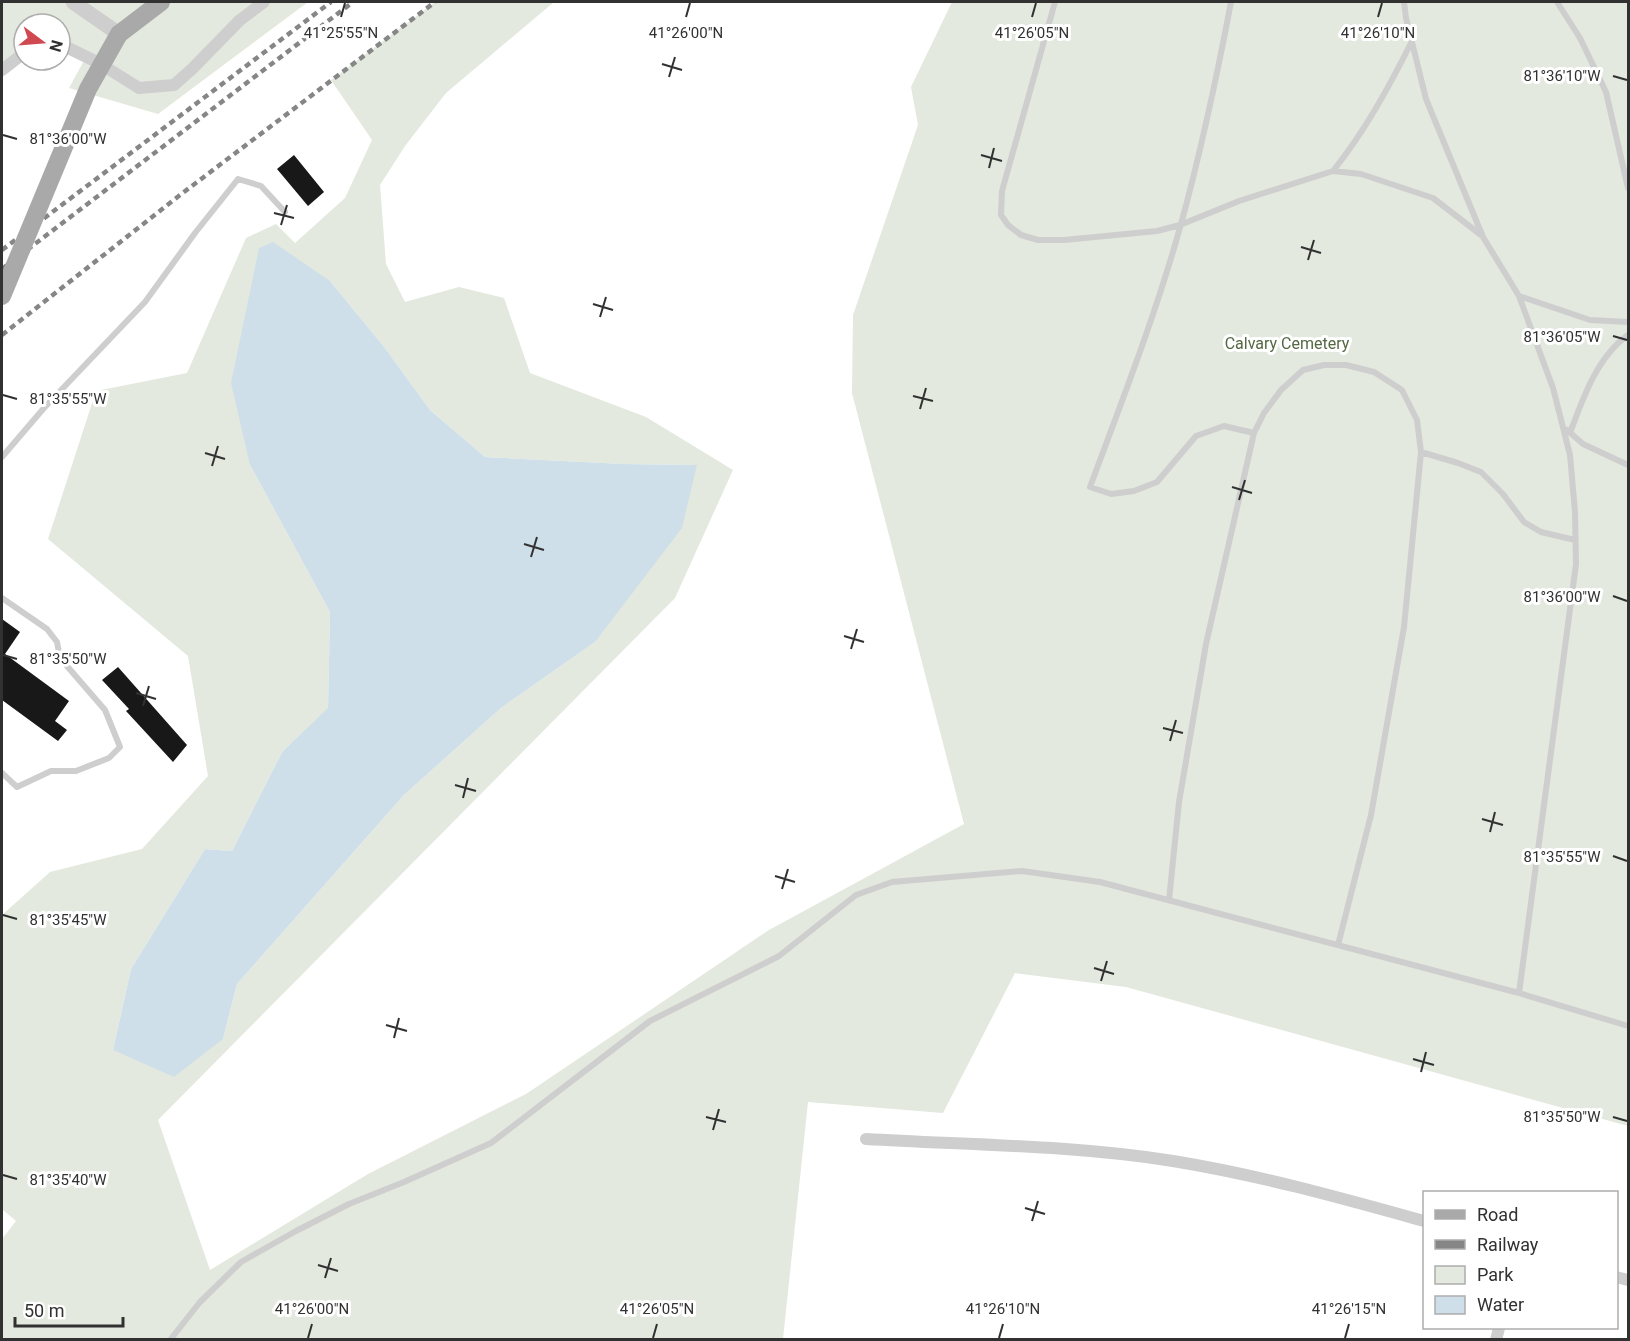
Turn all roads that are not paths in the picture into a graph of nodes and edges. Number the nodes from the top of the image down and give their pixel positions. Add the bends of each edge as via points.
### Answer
1 (73, 2) edge
2 (161, 2) edge
3 (264, 2) edge
4 (1055, 2) edge
5 (1231, 2) edge
6 (1404, 2) edge
7 (1557, 2) edge
8 (119, 34) junction
9 (1412, 41) junction
10 (72, 50) edge
11 (1334, 171) junction
12 (1629, 188) edge
13 (285, 212) dead end
14 (1180, 225) junction
15 (1483, 237) junction
16 (2, 296) edge
17 (1519, 296) junction
18 (1629, 322) edge
19 (1629, 335) edge
20 (1563, 427) junction
21 (1254, 433) junction
22 (1570, 433) junction
23 (1421, 452) junction
24 (2, 457) edge
25 (1629, 465) edge
26 (1575, 540) junction
27 (2, 598) edge
28 (2, 773) edge
29 (1168, 900) junction
30 (1338, 945) junction
31 (1519, 993) junction
32 (1629, 1026) edge
33 (866, 1139) dead end
34 (1423, 1220) edge
35 (170, 1340) edge

1 - 8 street
2 - 8 main road
3 - 10 street via 240,20 174,85 139,88
4 - 14 lane via 1002,191 1001,215 1021,234 1038,240 1157,231
5 - 14 lane via 1217,80
6 - 9 lane
7 - 12 lane via 1606,92
8 - 16 main road, bridge via 88,89
9 - 11 lane via 1363,132
9 - 15 lane via 1426,99
11 - 14 lane via 1239,201
11 - 15 lane via 1361,174 1433,198
13 - 24 lane via 261,186 238,179 146,302
14 - 21 lane via 1090,487 1111,494 1134,491 1157,482 1196,436 1224,426
15 - 17 lane
17 - 18 lane via 1590,320
17 - 20 lane
19 - 22 lane via 1608,355 1585,393
20 - 22 lane
20 - 26 lane via 1570,454
21 - 23 lane via 1281,390 1303,370 1346,365 1374,372 1402,390 1417,420
21 - 29 lane via 1206,644 1179,802
22 - 25 lane via 1583,444
23 - 26 lane via 1481,472 1524,522 1541,532
23 - 30 lane via 1402,638 1371,816
26 - 31 lane via 1576,564
27 - 28 lane via 47,629 57,642 60,658 105,710 120,747 109,758 76,771 51,771 17,787
29 - 30 lane
29 - 35 lane via 1100,882 1022,871 892,882 856,895 779,956 650,1021 491,1143 349,1204 241,1262 200,1302
30 - 31 lane
31 - 32 lane
33 - 34 street via 1099,1152 1174,1161 1289,1184

